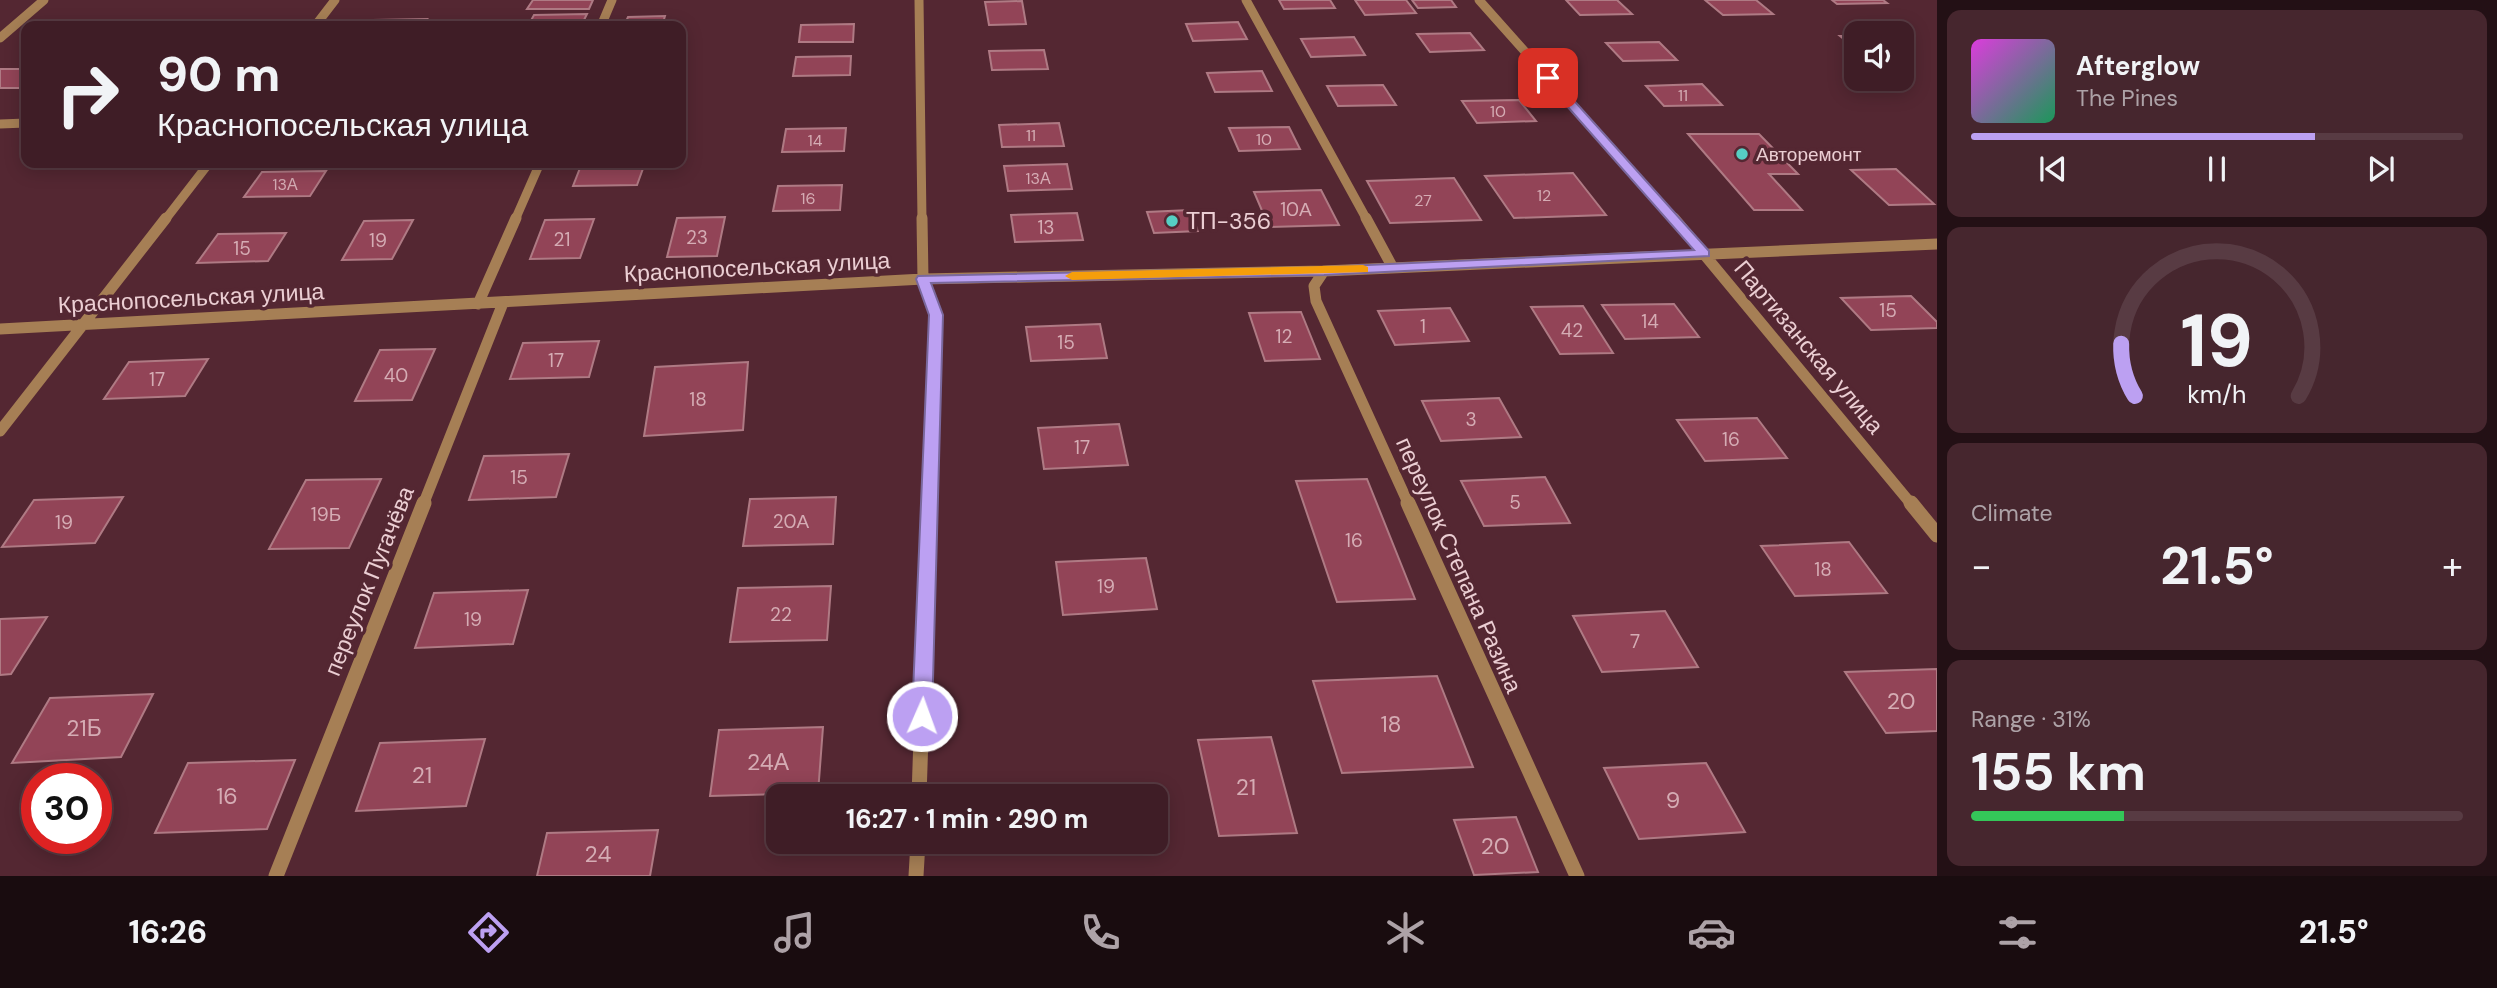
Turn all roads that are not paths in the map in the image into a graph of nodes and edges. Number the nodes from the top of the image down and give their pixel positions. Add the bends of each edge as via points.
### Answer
1 (44, 0) edge
2 (335, 0) edge
3 (612, 0) edge
4 (919, 0) edge
5 (1246, 0) edge
6 (1479, 0) edge
7 (318, 21) edge
8 (603, 21) edge
9 (0, 38) edge
10 (21, 123) edge
11 (0, 124) edge
12 (205, 168) edge
13 (538, 168) edge
14 (1937, 244) edge
15 (1704, 253) junction
16 (1394, 268) junction
17 (1324, 271) junction
18 (923, 279) junction
19 (503, 303) junction
20 (478, 304) junction
21 (84, 324) junction
22 (0, 328) edge
23 (0, 431) edge
24 (1937, 534) edge
25 (919, 784) edge
26 (917, 854) edge
27 (276, 876) edge
28 (916, 876) edge
29 (1577, 876) edge

1 - 9 street
2 - 7 street
3 - 8 street
4 - 18 street
5 - 16 street
6 - 15 street, Партизанская улица
10 - 11 street
12 - 21 street
13 - 20 street
14 - 15 street, Краснопосельская улица
15 - 16 street, Краснопосельская улица
15 - 24 street, Партизанская улица
16 - 17 street, Краснопосельская улица
17 - 18 street, Краснопосельская улица
17 - 29 street, переулок Степана Разина via 1314,286 1316,301
18 - 19 street, Краснопосельская улица
18 - 25 street via 936,315
19 - 20 street, Краснопосельская улица
19 - 27 street, переулок Пугачёва
20 - 21 street, Краснопосельская улица
21 - 22 street, Краснопосельская улица
21 - 23 street
26 - 28 street

